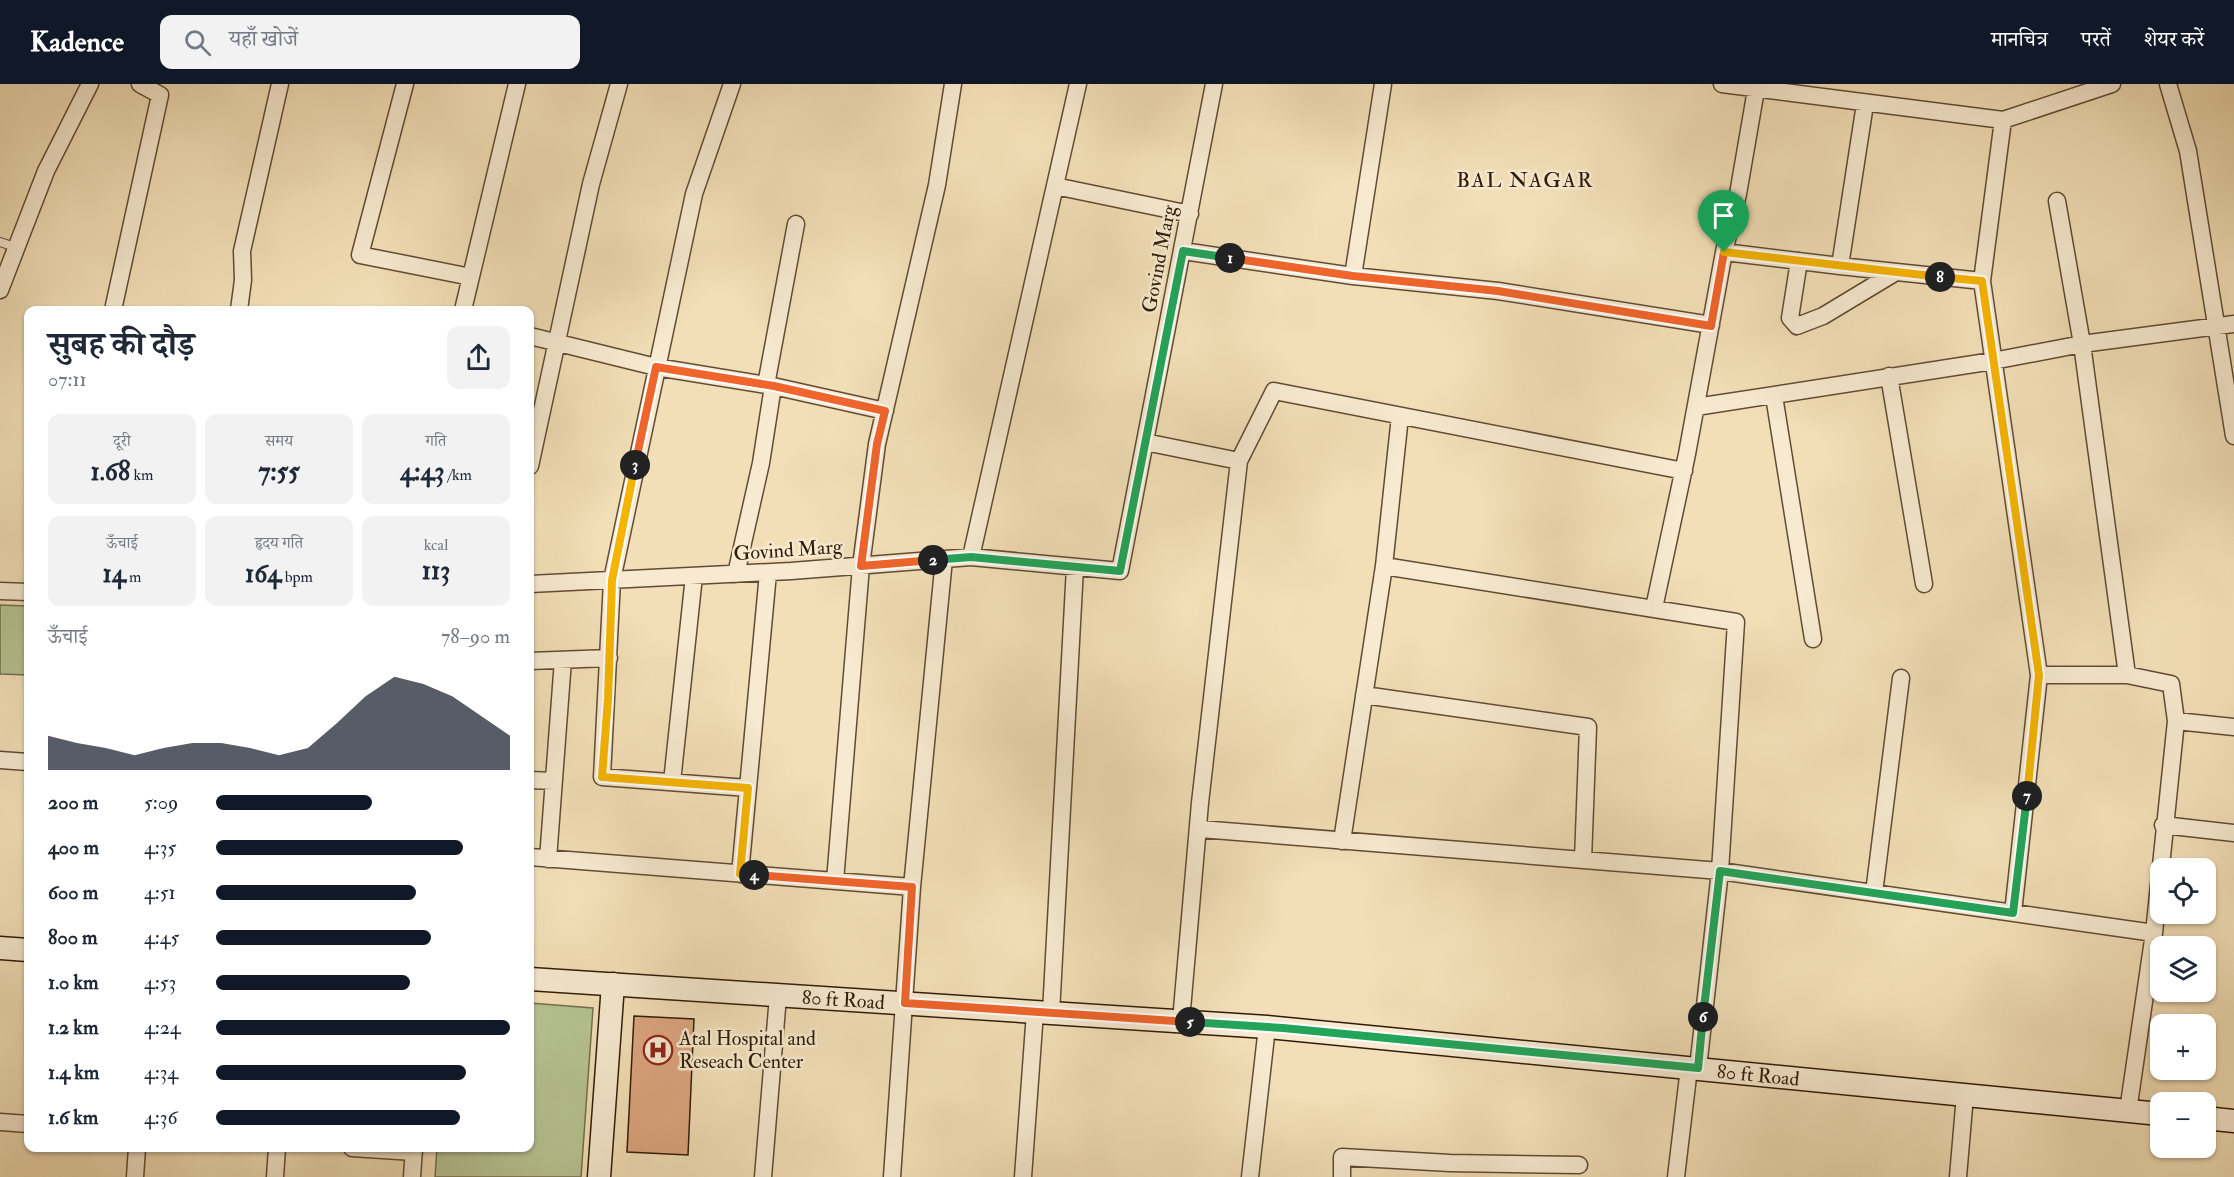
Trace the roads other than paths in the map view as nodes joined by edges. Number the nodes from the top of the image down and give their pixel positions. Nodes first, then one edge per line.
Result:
1 (90, 84) edge
2 (140, 84) edge
3 (280, 84) edge
4 (405, 84) edge
5 (517, 84) edge
6 (619, 84) edge
7 (732, 84) edge
8 (953, 84) edge
9 (1078, 84) edge
10 (1214, 84) edge
11 (1383, 84) edge
12 (1722, 84) edge
13 (2112, 84) edge
14 (2168, 84) edge
15 (1757, 87) edge
16 (1865, 104) junction
17 (2003, 120) junction
18 (1055, 186) junction
19 (2057, 201) dead end
20 (1190, 214) junction
21 (796, 224) dead end
22 (8, 244) edge
23 (1183, 251) junction
24 (1724, 252) junction
25 (1799, 261) junction
26 (1840, 266) junction
27 (1896, 272) junction
28 (1353, 276) junction
29 (471, 277) junction
30 (1982, 281) junction
31 (0, 290) edge
32 (114, 306) edge
33 (240, 306) edge
34 (464, 306) edge
35 (2226, 325) edge
36 (1711, 326) junction
37 (534, 337) edge
38 (556, 342) junction
39 (2082, 344) junction
40 (1993, 361) junction
41 (656, 367) junction
42 (1889, 376) junction
43 (770, 385) junction
44 (1774, 396) junction
45 (1696, 406) junction
46 (885, 411) junction
47 (1400, 416) junction
48 (2234, 436) edge
49 (1145, 442) junction
50 (534, 447) edge
51 (1239, 461) junction
52 (1684, 471) junction
53 (971, 557) junction
54 (944, 559) junction
55 (861, 566) junction
56 (1384, 566) junction
57 (1075, 567) junction
58 (768, 573) junction
59 (736, 574) junction
60 (694, 576) junction
61 (612, 580) junction
62 (534, 584) edge
63 (1923, 584) dead end
64 (0, 591) edge
65 (24, 592) edge
66 (1654, 608) junction
67 (1813, 639) dead end
68 (609, 658) junction
69 (563, 660) junction
70 (534, 661) edge
71 (2039, 675) junction
72 (2127, 675) junction
73 (1901, 678) dead end
74 (1364, 695) junction
75 (2176, 721) junction
76 (2234, 726) edge
77 (0, 760) edge
78 (24, 762) edge
79 (534, 780) edge
80 (554, 781) junction
81 (672, 782) junction
82 (748, 788) junction
83 (2163, 825) junction
84 (1200, 829) junction
85 (2234, 833) edge
86 (1342, 841) junction
87 (534, 857) edge
88 (548, 859) junction
89 (1582, 860) junction
90 (1720, 871) junction
91 (740, 874) junction
92 (835, 881) junction
93 (912, 887) junction
94 (1874, 893) junction
95 (2013, 913) junction
96 (2154, 933) junction
97 (0, 948) edge
98 (24, 950) edge
99 (534, 979) edge
100 (613, 984) junction
101 (778, 996) junction
102 (905, 1003) junction
103 (1043, 1012) junction
104 (1181, 1021) junction
105 (1267, 1027) junction
106 (1694, 1068) junction
107 (1965, 1095) junction
108 (2128, 1111) junction
109 (2150, 1113) edge
110 (2216, 1120) edge
111 (2234, 1121) edge
112 (0, 1122) edge
113 (24, 1124) edge
114 (137, 1152) edge
115 (277, 1152) edge
116 (414, 1152) edge
117 (1579, 1165) dead end
118 (1450, 1170) edge
119 (135, 1177) edge
120 (275, 1177) edge
121 (412, 1177) edge
122 (599, 1177) edge
123 (763, 1177) edge
124 (892, 1177) edge
125 (1023, 1177) edge
126 (1250, 1177) edge
127 (1342, 1177) edge
128 (1676, 1177) edge
129 (1958, 1177) edge

1 - 22 street
2 - 32 street
3 - 33 street
4 - 29 street
5 - 29 street
6 - 38 street
7 - 41 street
8 - 46 street
9 - 18 street
10 - 20 street, Govind Marg
11 - 28 street
12 - 15 street
13 - 17 street
14 - 35 street
15 - 16 street
15 - 24 street
16 - 17 street
16 - 26 street
17 - 30 street
18 - 20 street
18 - 53 street
19 - 39 street
20 - 23 street, Govind Marg
21 - 43 street
22 - 31 street
23 - 28 street
23 - 49 street, Govind Marg
24 - 25 street
24 - 36 street
25 - 26 street
25 - 27 street
26 - 27 street
27 - 30 street
28 - 36 street
29 - 34 street
30 - 40 street
35 - 39 street
35 - 48 street
36 - 45 street
37 - 38 street
38 - 41 street
38 - 50 street
39 - 40 street
39 - 72 street
40 - 42 street
40 - 71 street
41 - 43 street
41 - 61 street
42 - 44 street
42 - 63 street
43 - 46 street
43 - 59 street
44 - 45 street
44 - 67 street
45 - 52 street
46 - 55 street
47 - 51 street
47 - 52 street
47 - 56 street
49 - 51 street
49 - 57 street, Govind Marg
51 - 84 street
52 - 66 street
53 - 54 street, Govind Marg
53 - 57 street, Govind Marg
54 - 55 street, Govind Marg
54 - 93 street
55 - 58 street, Govind Marg
55 - 92 street
56 - 66 street
56 - 74 street
57 - 103 street
58 - 59 street, Govind Marg
58 - 82 street
59 - 60 street, Govind Marg
60 - 61 street, Govind Marg
60 - 81 street
61 - 62 street, Govind Marg
61 - 68 street
64 - 65 street
66 - 90 street
68 - 69 street
68 - 81 street
69 - 70 street
69 - 80 street
71 - 72 street
71 - 95 street
72 - 75 street
73 - 94 street
74 - 86 street
74 - 89 street
75 - 76 street
75 - 83 street
77 - 78 street
79 - 80 street
80 - 88 street
81 - 82 street
82 - 91 street
83 - 85 street
83 - 96 street
84 - 86 street
84 - 104 street
86 - 89 street
87 - 88 street
88 - 91 street
89 - 90 street
90 - 94 street
90 - 106 street
91 - 92 street
92 - 93 street
93 - 102 street
94 - 95 street
95 - 96 street
96 - 108 street
97 - 98 street
99 - 100 street, 80 ft Road
100 - 101 street, 80 ft Road
100 - 122 street
101 - 102 street, 80 ft Road
101 - 123 street
102 - 103 street, 80 ft Road
102 - 124 street
103 - 104 street, 80 ft Road
103 - 125 street
104 - 105 street, 80 ft Road
105 - 106 street, 80 ft Road
105 - 126 street
106 - 107 street, 80 ft Road
106 - 128 street
107 - 108 street, 80 ft Road
107 - 129 street
108 - 109 street, 80 ft Road
110 - 111 street
112 - 113 street
114 - 119 street
115 - 120 street
116 - 121 street
117 - 118 street
118 - 127 street

